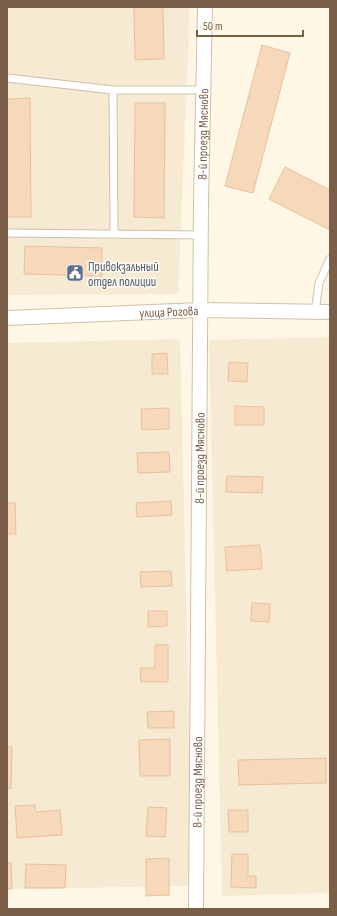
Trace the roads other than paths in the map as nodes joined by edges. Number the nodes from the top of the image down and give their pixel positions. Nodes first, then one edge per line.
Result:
1 (205, 7) edge
2 (7, 78) edge
3 (113, 90) junction
4 (202, 90) junction
5 (7, 233) edge
6 (114, 234) junction
7 (201, 235) junction
8 (330, 259) edge
9 (200, 310) junction
10 (315, 312) junction
11 (330, 312) edge
12 (7, 318) edge
13 (196, 909) edge

1 - 4 street, 8-й проезд Мясново
2 - 3 lane
3 - 4 lane
3 - 6 lane
4 - 7 street, 8-й проезд Мясново
5 - 6 lane
6 - 7 lane
7 - 9 street, 8-й проезд Мясново
8 - 10 lane
9 - 10 street, улица Рогова
9 - 12 street, улица Рогова
9 - 13 street, 8-й проезд Мясново
10 - 11 street, улица Рогова

